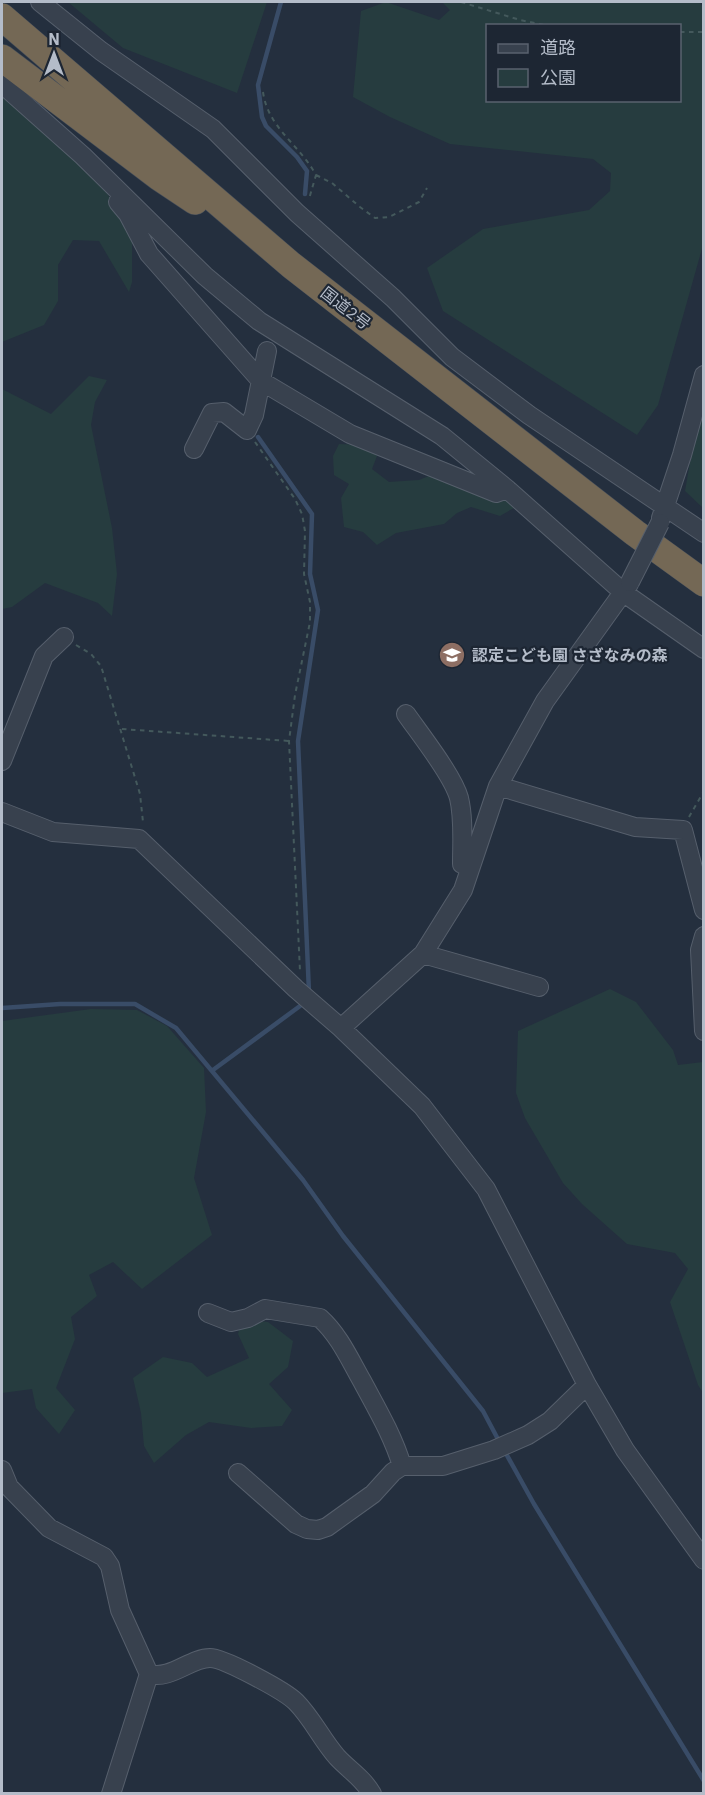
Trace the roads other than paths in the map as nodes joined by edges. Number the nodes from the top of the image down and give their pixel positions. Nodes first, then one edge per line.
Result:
1 (13, 2) edge
2 (40, 2) edge
3 (2, 17) edge
4 (2, 58) edge
5 (2, 84) edge
6 (108, 181) junction
7 (226, 208) junction
8 (291, 265) junction
9 (267, 351) dead end
10 (704, 375) edge
11 (261, 381) junction
12 (194, 449) dead end
13 (507, 489) junction
14 (662, 516) junction
15 (704, 533) edge
16 (704, 583) edge
17 (627, 588) junction
18 (64, 636) road end
19 (704, 649) edge
20 (406, 714) dead end
21 (2, 761) edge
22 (498, 786) junction
23 (2, 812) edge
24 (470, 867) junction
25 (704, 910) edge
26 (704, 936) edge
27 (423, 954) junction
28 (539, 987) dead end
29 (341, 1028) junction
30 (704, 1031) edge
31 (208, 1313) dead end
32 (587, 1385) junction
33 (402, 1466) junction
34 (2, 1470) edge
35 (238, 1473) dead end
36 (704, 1560) edge
37 (149, 1674) junction
38 (111, 1794) edge
39 (372, 1794) edge

1 - 7 highway
2 - 14 street
3 - 7 highway, 国道2号
4 - 8 highway
5 - 6 street
6 - 11 street
6 - 13 street
7 - 8 highway, 国道2号
8 - 16 highway, 国道2号
9 - 11 street
10 - 14 street
11 - 12 street
11 - 13 street
13 - 17 street
14 - 15 street
14 - 17 street, bridge
17 - 19 street
17 - 22 street
18 - 21 street
20 - 24 street
22 - 24 street
22 - 25 street
23 - 29 street
24 - 27 street
26 - 30 street
27 - 28 street
27 - 29 street
29 - 32 street
31 - 33 street
32 - 33 street
32 - 36 street
33 - 35 street
34 - 37 street
37 - 38 street
37 - 39 street

